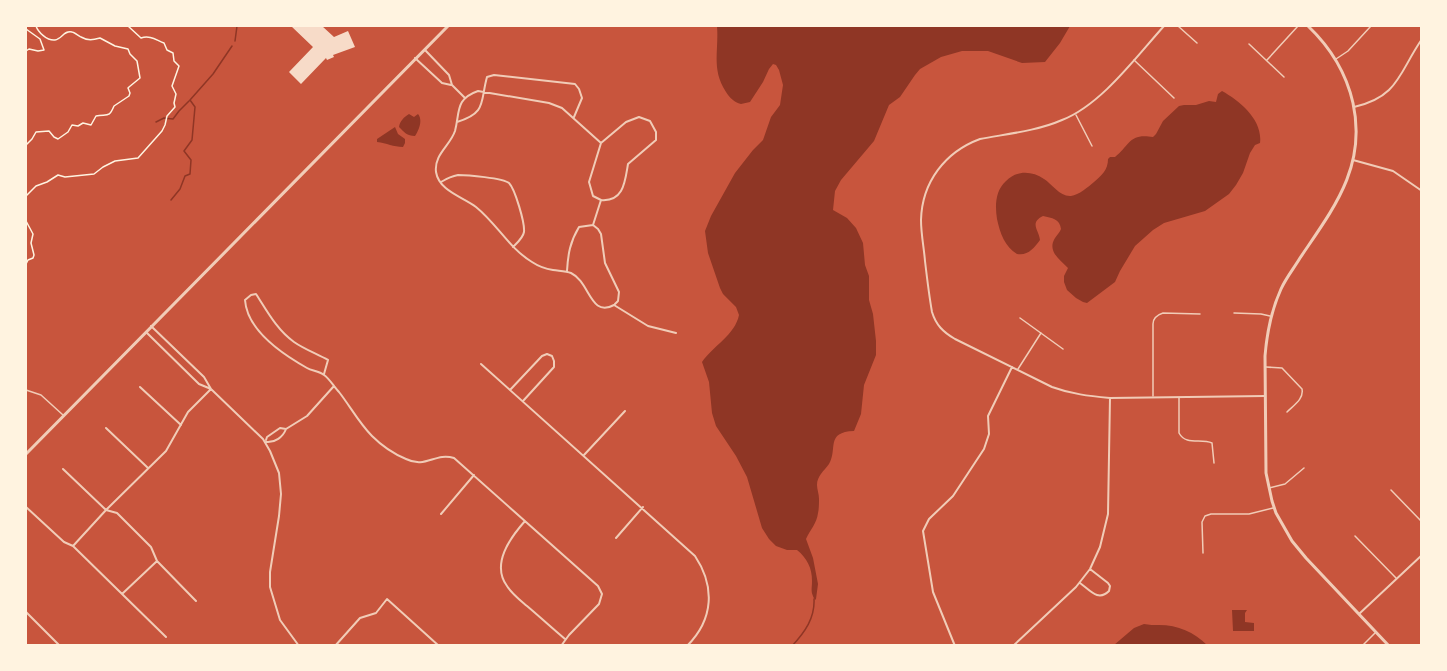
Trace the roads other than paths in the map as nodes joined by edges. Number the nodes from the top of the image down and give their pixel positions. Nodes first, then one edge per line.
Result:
1 (448, 26) edge
2 (1164, 26) edge
3 (1178, 26) edge
4 (1298, 26) edge
5 (1308, 26) edge
6 (1371, 26) edge
7 (1422, 39) edge
8 (1197, 43) dead end
9 (1249, 45) dead end
10 (424, 50) junction
11 (415, 58) junction
12 (1335, 59) junction
13 (1133, 60) junction
14 (1266, 60) junction
15 (1284, 77) dead end
16 (452, 85) junction
17 (485, 92) junction
18 (465, 98) junction
19 (1174, 98) dead end
20 (1354, 107) junction
21 (1076, 114) junction
22 (574, 117) junction
23 (457, 122) junction
24 (601, 143) junction
25 (1092, 147) dead end
26 (1353, 160) junction
27 (441, 182) junction
28 (1422, 191) edge
29 (601, 200) junction
30 (593, 225) junction
31 (513, 247) junction
32 (567, 272) junction
33 (614, 305) junction
34 (1234, 313) dead end
35 (1200, 314) dead end
36 (1271, 316) junction
37 (1020, 318) dead end
38 (151, 326) junction
39 (146, 332) junction
40 (676, 333) dead end
41 (1041, 333) junction
42 (1064, 349) dead end
43 (481, 364) dead end
44 (1012, 367) junction
45 (1265, 367) junction
46 (1017, 370) junction
47 (324, 374) junction
48 (140, 387) dead end
49 (334, 387) junction
50 (211, 389) junction
51 (26, 390) edge
52 (510, 390) junction
53 (1265, 396) junction
54 (1153, 397) junction
55 (1110, 398) junction
56 (1179, 398) junction
57 (523, 401) junction
58 (625, 411) dead end
59 (1287, 412) dead end
60 (63, 415) junction
61 (181, 425) junction
62 (106, 428) dead end
63 (286, 429) junction
64 (266, 442) junction
65 (26, 454) edge
66 (584, 455) junction
67 (1214, 463) dead end
68 (148, 468) junction
69 (1304, 468) dead end
70 (63, 469) dead end
71 (474, 476) junction
72 (1269, 488) junction
73 (1390, 490) dead end
74 (26, 507) edge
75 (643, 507) junction
76 (1274, 507) junction
77 (106, 510) junction
78 (441, 514) dead end
79 (525, 521) junction
80 (1422, 522) edge
81 (1355, 536) dead end
82 (616, 538) dead end
83 (73, 546) junction
84 (1203, 553) dead end
85 (1421, 557) edge
86 (157, 561) junction
87 (1090, 569) junction
88 (1396, 579) junction
89 (1080, 583) junction
90 (122, 594) junction
91 (196, 601) dead end
92 (26, 612) edge
93 (1359, 614) junction
94 (1376, 632) junction
95 (166, 636) dead end
96 (565, 639) junction
97 (60, 645) edge
98 (299, 645) edge
99 (335, 645) edge
100 (439, 645) edge
101 (561, 645) edge
102 (687, 645) edge
103 (955, 645) edge
104 (1013, 645) edge
105 (1355, 645) edge
106 (1361, 645) edge
107 (1389, 645) edge

1 - 10 street
2 - 13 street
3 - 8 lane
4 - 14 lane
5 - 12 street
6 - 12 lane
7 - 20 street
9 - 14 lane
10 - 11 street
10 - 16 street
11 - 16 street
11 - 38 street
12 - 20 street
13 - 19 lane
13 - 21 street
14 - 15 lane
16 - 18 street
17 - 18 street
17 - 22 street
17 - 22 street
17 - 23 street
18 - 23 street
20 - 26 street
21 - 25 lane
21 - 44 street
22 - 24 street
23 - 27 street
24 - 29 street
24 - 29 street
26 - 28 street
26 - 36 street
27 - 31 street
27 - 31 street
29 - 30 street
30 - 32 street
30 - 33 street
31 - 32 street
32 - 33 street
33 - 40 street
34 - 36 lane
35 - 54 lane
36 - 45 street
37 - 41 lane
38 - 39 street
38 - 50 street
39 - 50 street
39 - 60 street
41 - 42 lane
41 - 46 lane
43 - 52 street
44 - 46 street
44 - 103 street
45 - 53 street
45 - 59 lane
46 - 55 street
47 - 47 street
47 - 49 street
48 - 61 street
49 - 63 street
49 - 71 street
50 - 61 street
50 - 64 street
51 - 60 lane
52 - 57 street
52 - 57 street
53 - 56 street
53 - 72 street
54 - 55 street
54 - 56 street
55 - 87 street
56 - 67 lane
57 - 66 street
58 - 66 street
60 - 65 street
61 - 68 street
62 - 68 street
63 - 64 street
63 - 64 street
64 - 98 street
66 - 75 street
68 - 77 street
69 - 72 lane
70 - 77 street
71 - 78 street
71 - 79 street
72 - 76 street
73 - 80 lane
74 - 83 street
75 - 82 street
75 - 102 street
76 - 84 lane
76 - 93 street
77 - 83 street
77 - 86 street
79 - 96 street
79 - 96 street
81 - 88 lane
83 - 90 street
85 - 88 street
86 - 90 street
86 - 91 street
87 - 89 street
87 - 89 street
88 - 93 street
89 - 104 street
90 - 95 street
92 - 97 street
93 - 94 street
94 - 106 lane
94 - 107 street
96 - 101 street
99 - 100 street
105 - 106 lane

